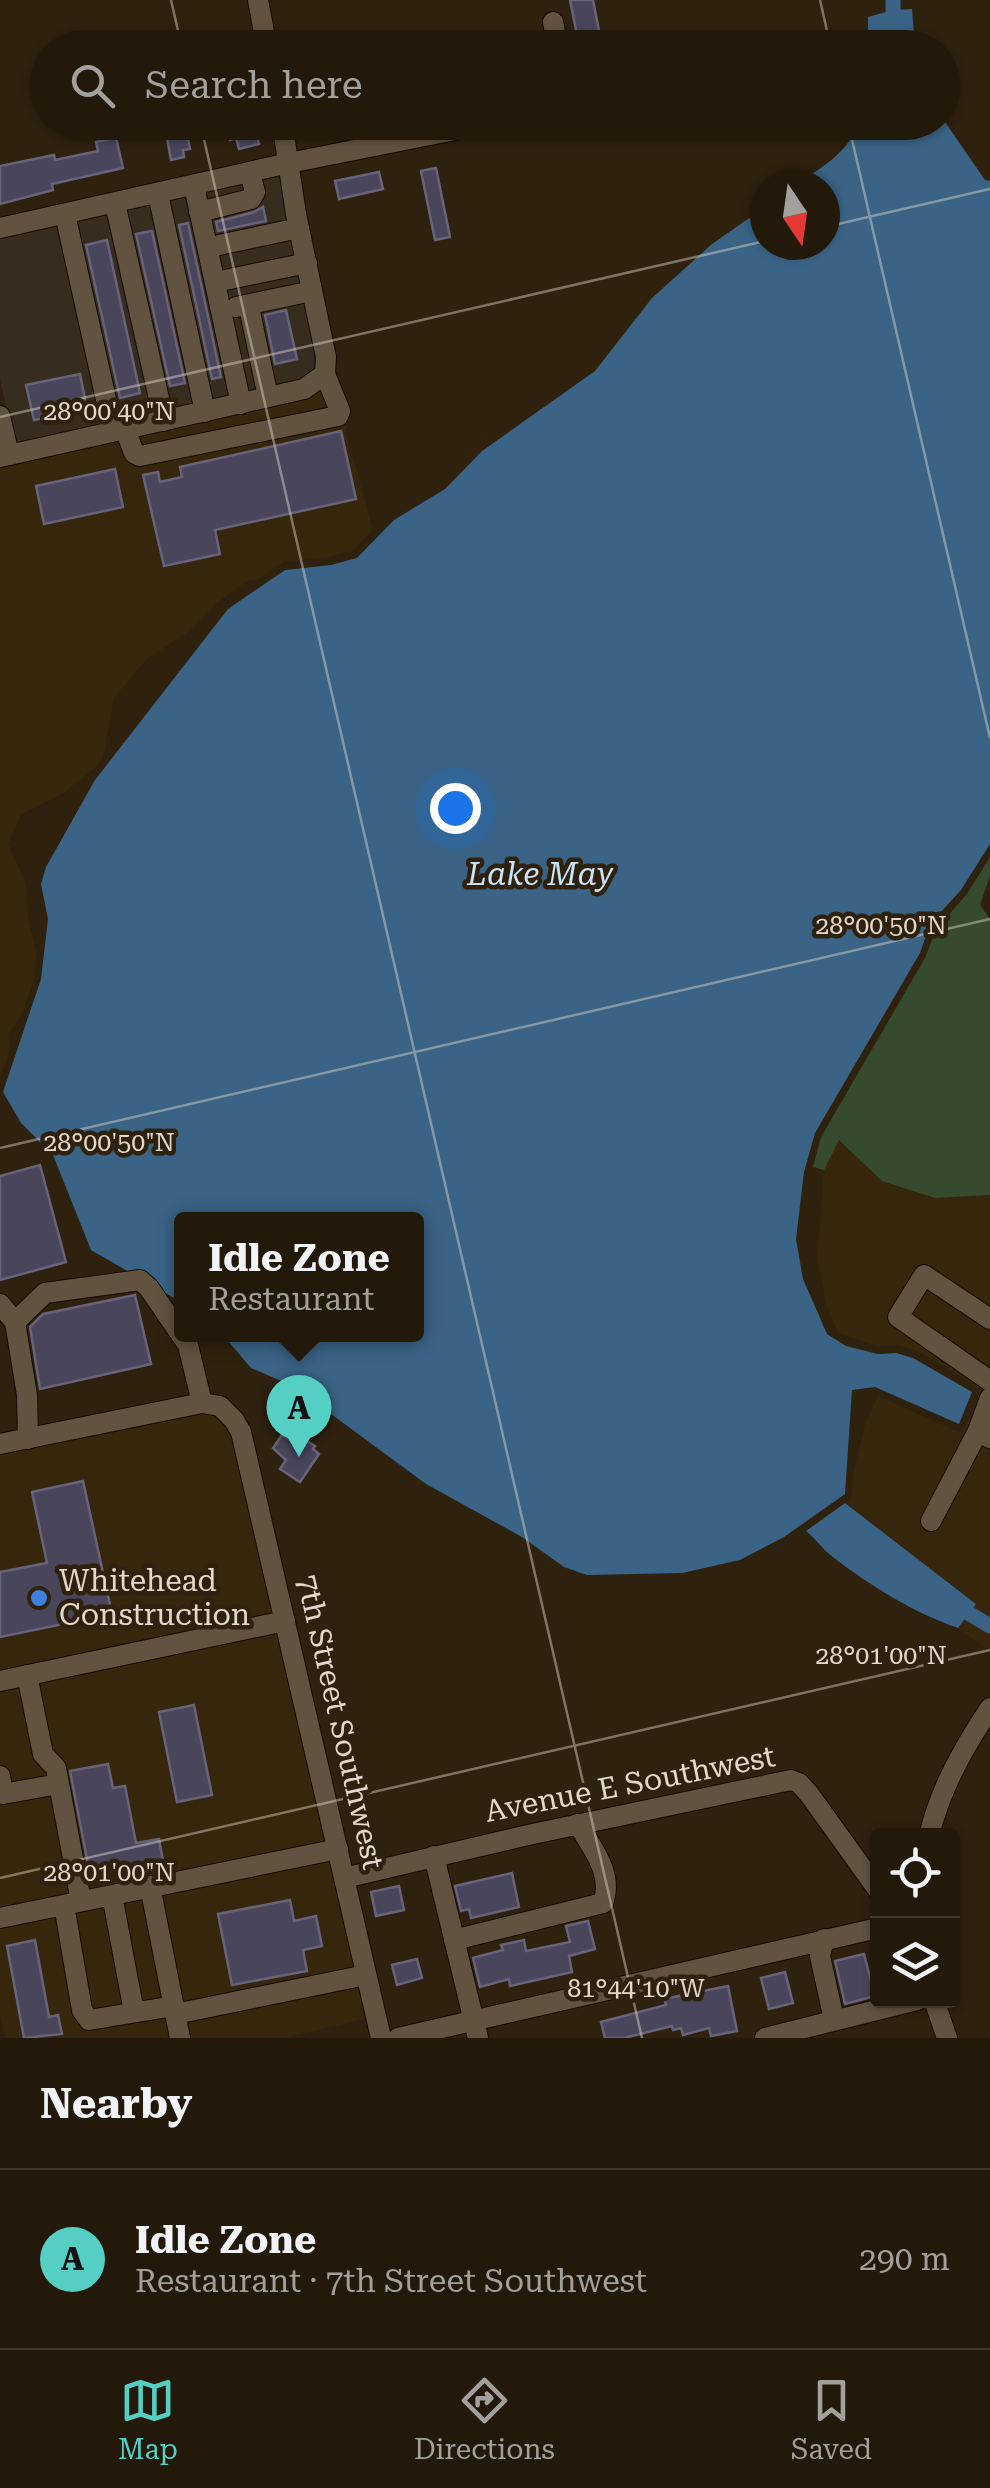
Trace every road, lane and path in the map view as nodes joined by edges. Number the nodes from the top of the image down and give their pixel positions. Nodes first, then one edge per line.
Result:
1 (258, 0) edge
2 (553, 22) dead end
3 (264, 30) edge
4 (555, 30) edge
5 (285, 140) edge
6 (407, 140) edge
7 (289, 164) junction
8 (250, 172) junction
9 (194, 186) junction
10 (158, 194) junction
11 (115, 203) junction
12 (199, 212) junction
13 (64, 214) junction
14 (0, 228) edge
15 (299, 228) junction
16 (219, 245) dead end
17 (307, 263) junction
18 (226, 280) dead end
19 (312, 291) junction
20 (325, 374) junction
21 (268, 398) junction
22 (241, 404) junction
23 (205, 412) junction
24 (0, 416) edge
25 (164, 421) junction
26 (119, 430) junction
27 (4, 456) edge
28 (0, 1304) edge
29 (990, 1319) edge
30 (15, 1322) junction
31 (174, 1325) edge
32 (186, 1342) edge
33 (990, 1381) edge
34 (990, 1398) edge
35 (202, 1403) junction
36 (984, 1434) edge
37 (28, 1439) junction
38 (0, 1444) edge
39 (932, 1521) dead end
40 (285, 1622) junction
41 (27, 1675) junction
42 (0, 1681) edge
43 (990, 1708) edge
44 (0, 1776) edge
45 (59, 1784) junction
46 (578, 1824) junction
47 (932, 1828) edge
48 (338, 1849) junction
49 (434, 1856) junction
50 (344, 1878) junction
51 (870, 1879) edge
52 (150, 1886) junction
53 (112, 1894) junction
54 (72, 1903) junction
55 (0, 1918) edge
56 (870, 1930) edge
57 (824, 1939) junction
58 (454, 1940) junction
59 (366, 1975) junction
60 (885, 2008) edge
61 (937, 2008) edge
62 (174, 2010) junction
63 (134, 2012) junction
64 (833, 2015) dead end
65 (476, 2029) edge
66 (180, 2038) edge
67 (380, 2038) edge
68 (398, 2038) edge
69 (765, 2038) edge
70 (946, 2038) edge

1 - 3 street
2 - 4 street
5 - 7 street
6 - 7 street
7 - 8 street
7 - 15 street
8 - 9 street
8 - 12 street
9 - 10 street
9 - 12 street
10 - 11 street
10 - 23 street
11 - 13 street
11 - 25 street
12 - 22 street
13 - 14 street
13 - 26 street
15 - 16 street
15 - 17 street
17 - 18 street
17 - 19 street
19 - 20 street
19 - 21 street
20 - 21 street
20 - 26 street
21 - 22 street
22 - 23 street
23 - 25 street
24 - 27 street
25 - 26 street
26 - 27 street
28 - 30 street
29 - 33 street
30 - 31 street
30 - 37 street
32 - 35 street
34 - 36 street
35 - 37 street
35 - 40 street, 7th Street Southwest
36 - 39 street
37 - 38 street
40 - 41 street
40 - 48 street, 7th Street Southwest
41 - 42 street
41 - 45 street
43 - 47 street
44 - 45 street
45 - 54 street
46 - 49 street, Avenue E Southwest
46 - 51 street, Avenue E Southwest
46 - 58 street
48 - 50 street, 7th Street Southwest
48 - 52 street
49 - 50 street, Avenue E Southwest
49 - 58 street
50 - 59 street, 7th Street Southwest
52 - 53 street
52 - 62 street
53 - 54 street
53 - 63 street
54 - 55 street
54 - 63 street
56 - 57 street
57 - 64 street
57 - 65 street
58 - 65 street
59 - 62 street
59 - 67 street, 7th Street Southwest
60 - 69 street
61 - 70 street
62 - 63 street
62 - 66 street
65 - 68 street

